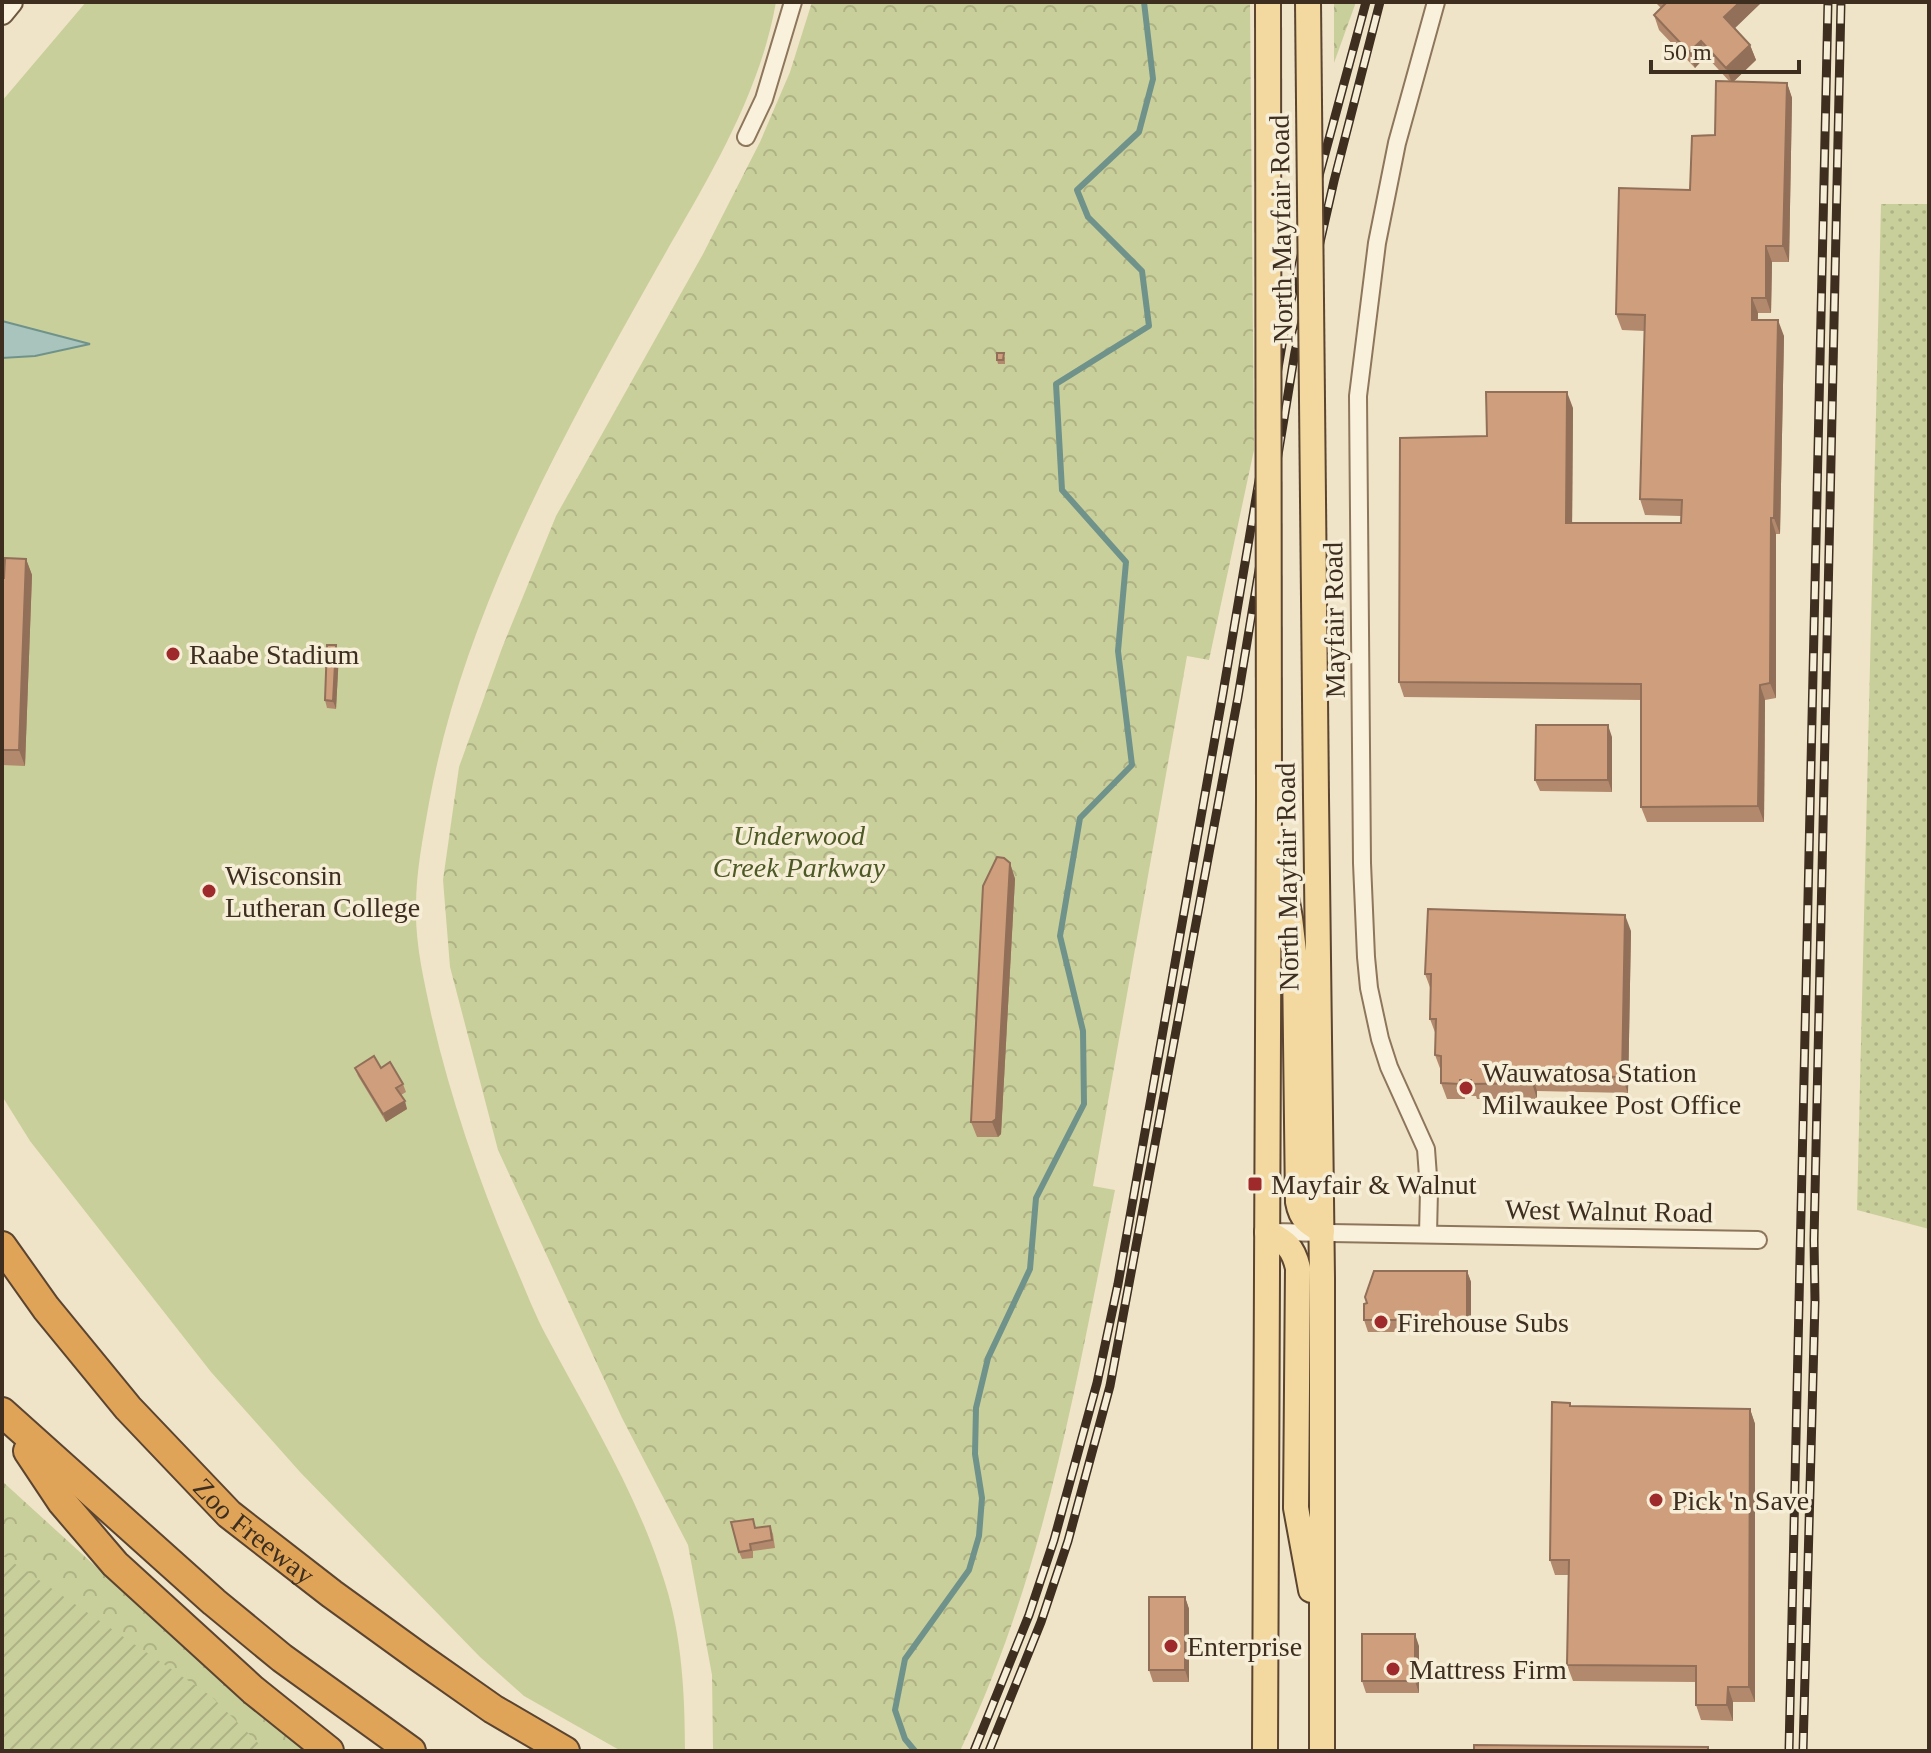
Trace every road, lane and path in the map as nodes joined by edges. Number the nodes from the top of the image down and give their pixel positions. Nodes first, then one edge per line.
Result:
1 (11, 2) edge
2 (793, 2) edge
3 (1268, 2) edge
4 (1308, 2) edge
5 (1436, 2) edge
6 (2, 13) edge
7 (746, 137) dead end
8 (1269, 803) junction
9 (1322, 1231) junction
10 (1267, 1232) junction
11 (1428, 1234) junction
12 (1758, 1240) dead end
13 (2, 1246) edge
14 (4, 1415) edge
15 (1321, 1639) junction
16 (1268, 1745) edge
17 (329, 1751) edge
18 (411, 1751) edge
19 (565, 1751) edge
20 (1322, 1751) edge

1 - 6 main road
2 - 7 street
3 - 8 main road, North Mayfair Road, bridge
4 - 9 main road, North Mayfair Road, bridge
5 - 11 street, Mayfair Road
8 - 9 main road
8 - 10 main road, North Mayfair Road
9 - 10 street, West Walnut Road
9 - 11 street, West Walnut Road
9 - 15 main road, North Mayfair Road
10 - 15 main road
10 - 16 main road, North Mayfair Road
11 - 12 street, West Walnut Road
13 - 19 highway, Zoo Freeway
14 - 17 highway
14 - 18 highway
15 - 20 main road, North Mayfair Road

